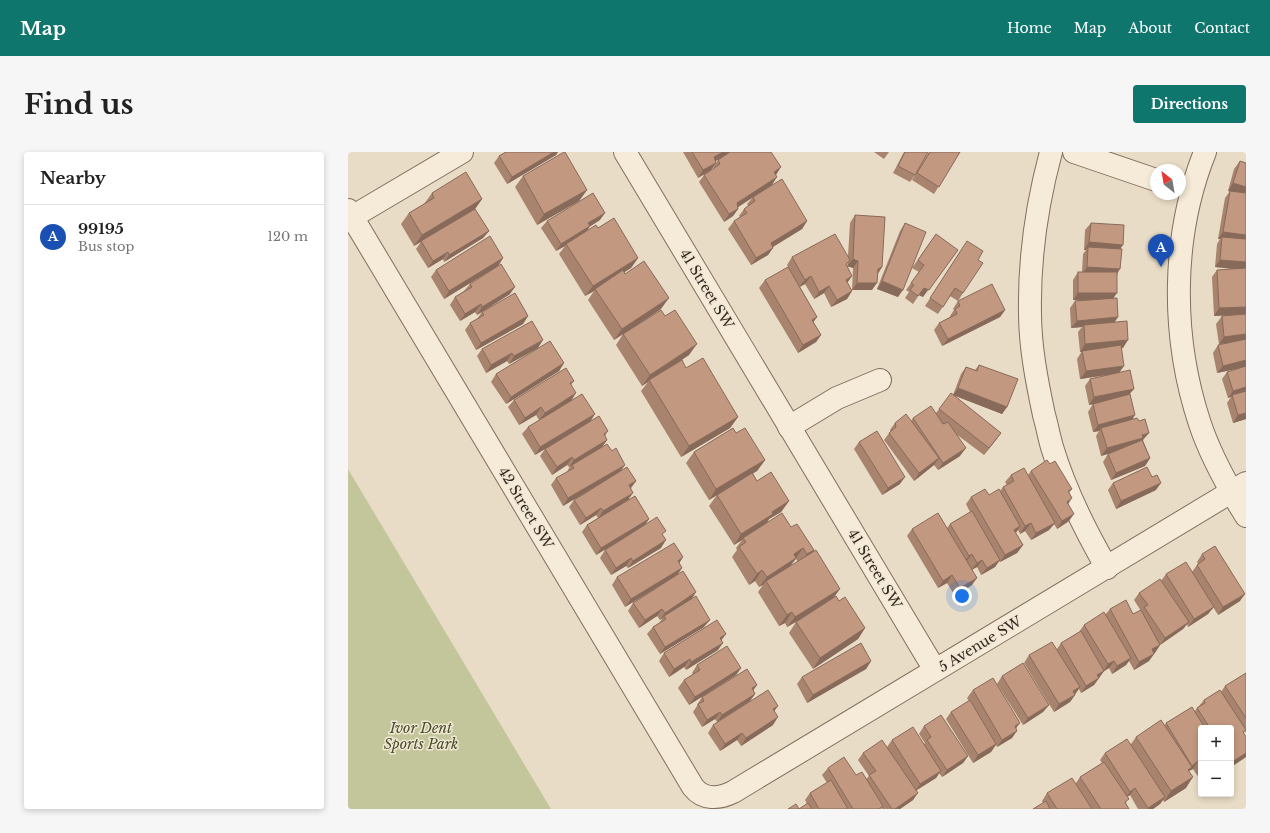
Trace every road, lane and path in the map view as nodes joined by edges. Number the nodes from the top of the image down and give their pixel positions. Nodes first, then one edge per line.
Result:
1 (462, 152) edge
2 (625, 152) edge
3 (1051, 152) edge
4 (1074, 152) edge
5 (1205, 152) edge
6 (1150, 178) edge
7 (1186, 190) edge
8 (350, 214) edge
9 (880, 380) dead end
10 (790, 427) junction
11 (1239, 487) edge
12 (1246, 516) edge
13 (1106, 568) junction
14 (935, 670) junction
15 (711, 797) joint

1 - 8 street
2 - 10 street, 41 Street SW
3 - 13 street
4 - 6 street
5 - 7 street
7 - 11 street
8 - 15 street, 42 Street SW
9 - 10 street
10 - 14 street, 41 Street SW
11 - 12 street
11 - 13 street, 5 Avenue SW
13 - 14 street, 5 Avenue SW
14 - 15 street, 5 Avenue SW

